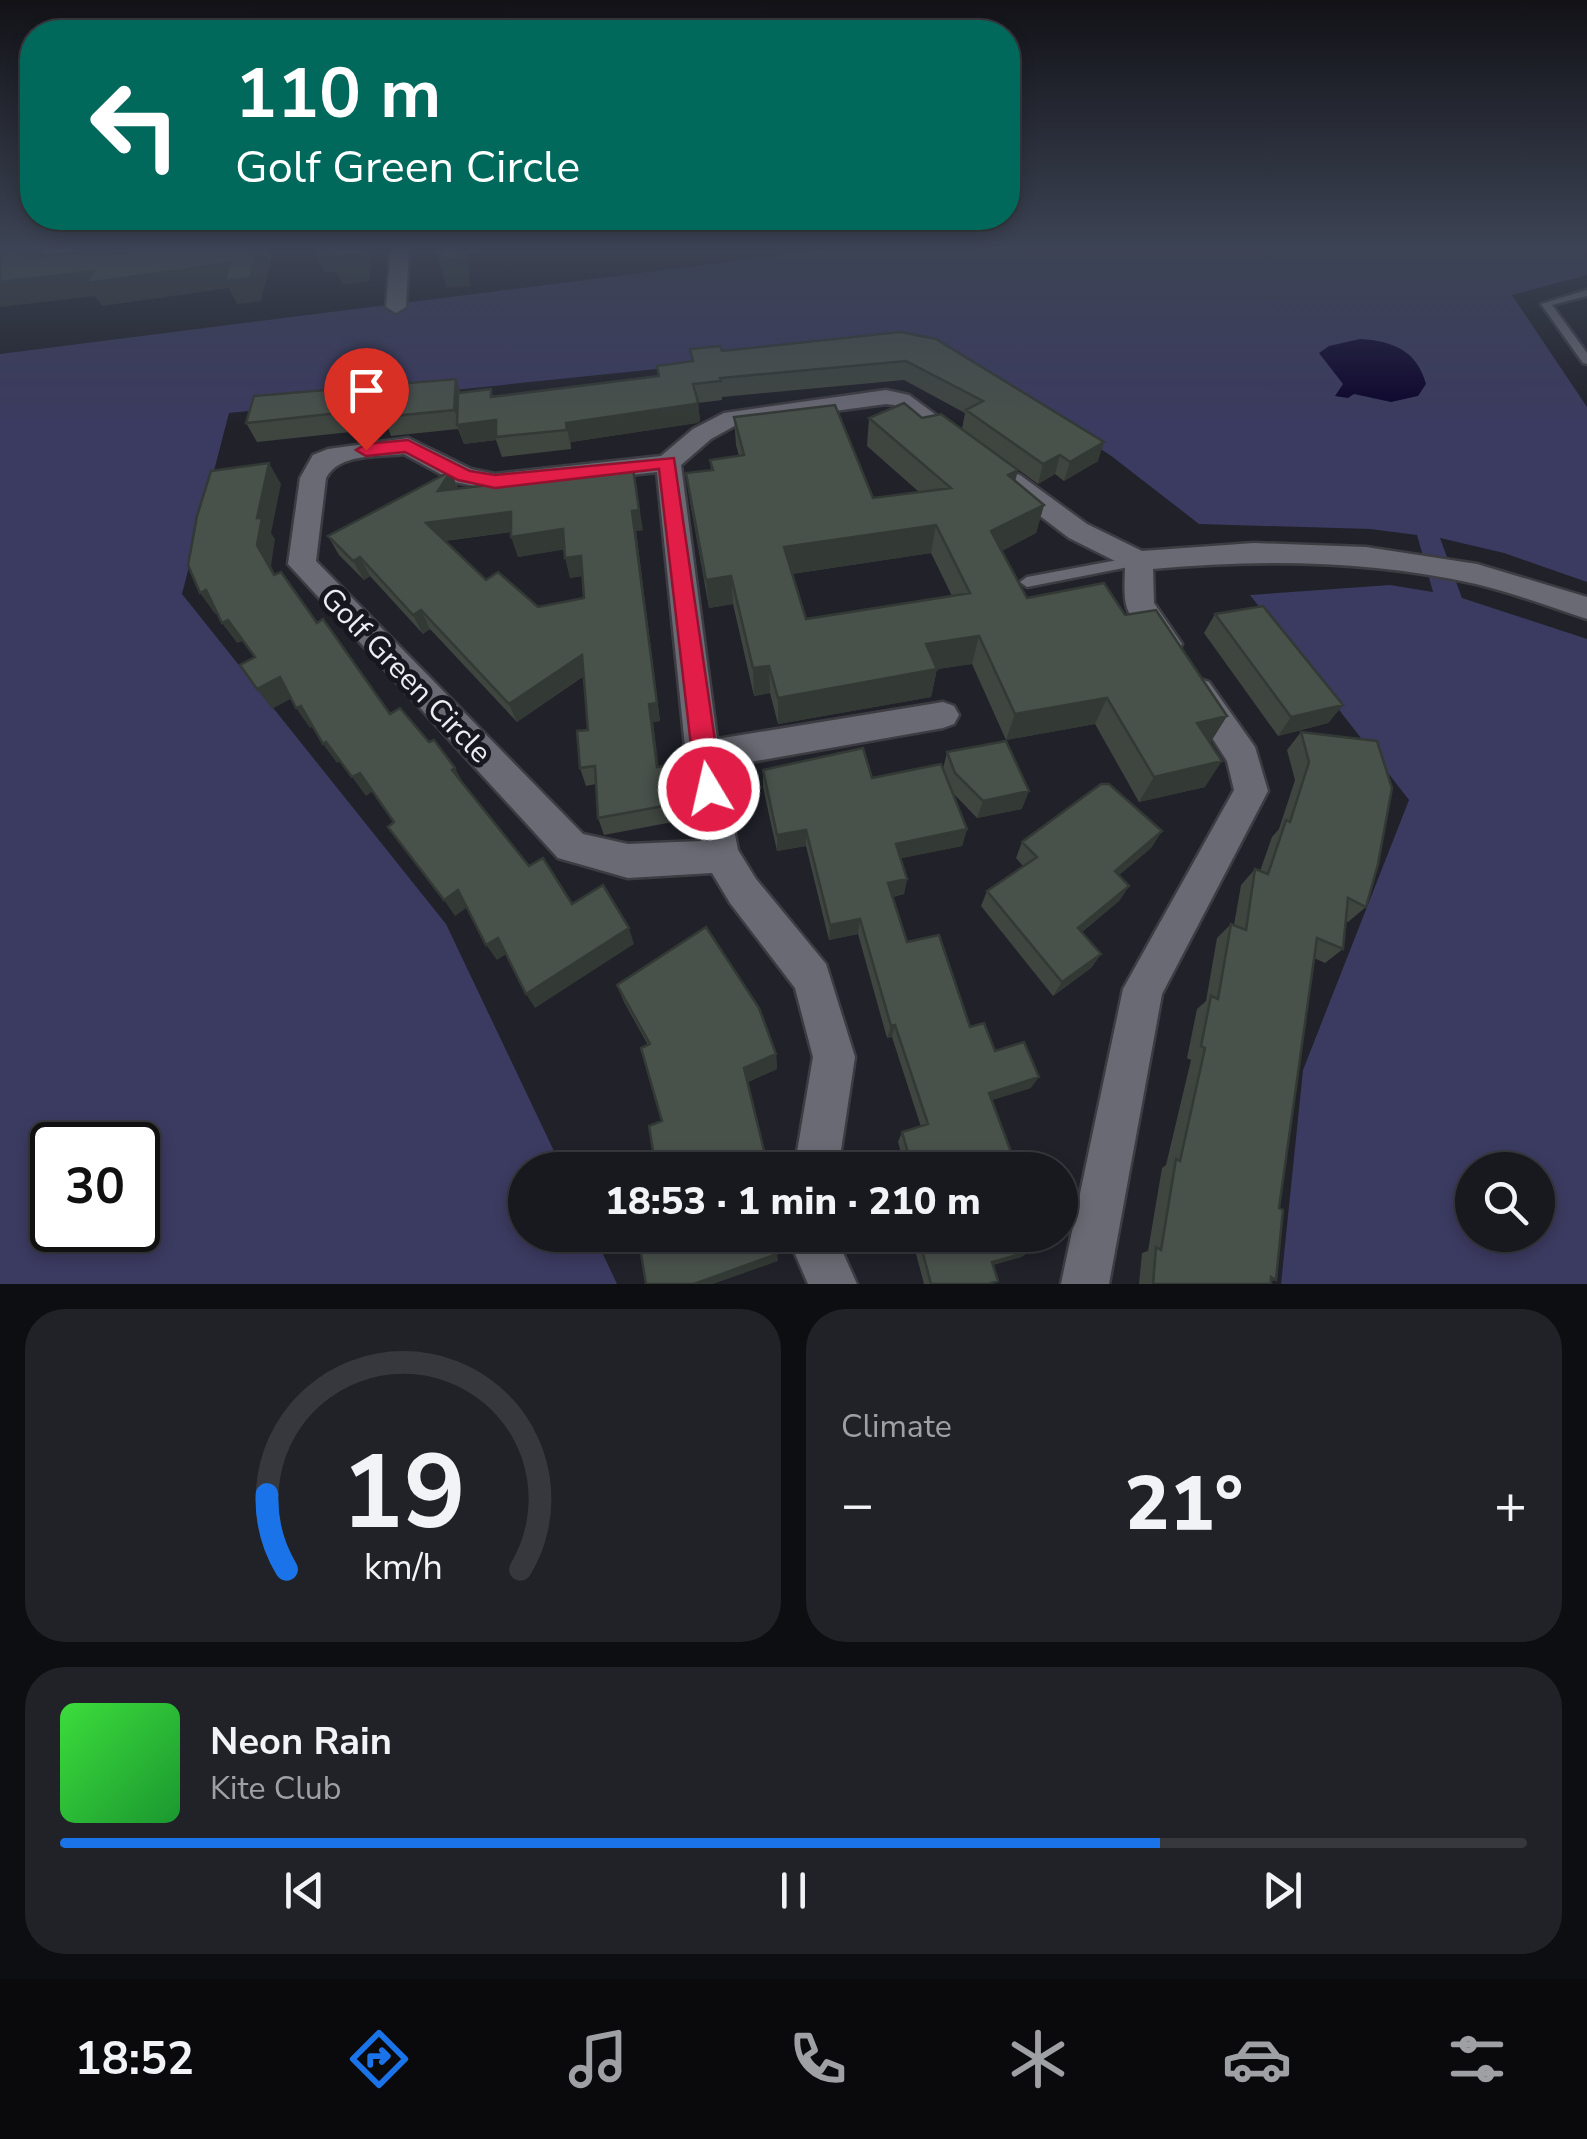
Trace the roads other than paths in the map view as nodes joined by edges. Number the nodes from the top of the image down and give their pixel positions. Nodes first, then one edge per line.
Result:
1 (1548, 307) edge
2 (1587, 361) edge
3 (668, 462) junction
4 (1138, 577) junction
5 (1027, 582) dead end
6 (1587, 608) edge
7 (943, 715) dead end
8 (703, 756) junction
9 (721, 855) junction
10 (819, 1152) edge
11 (818, 1252) edge
12 (833, 1284) edge
13 (1085, 1284) edge

1 - 2 lane
3 - 4 street
3 - 8 street
3 - 9 street, Golf Green Circle
4 - 5 lane
4 - 6 street
4 - 13 street
7 - 8 street
8 - 9 street
9 - 10 street
11 - 12 street

